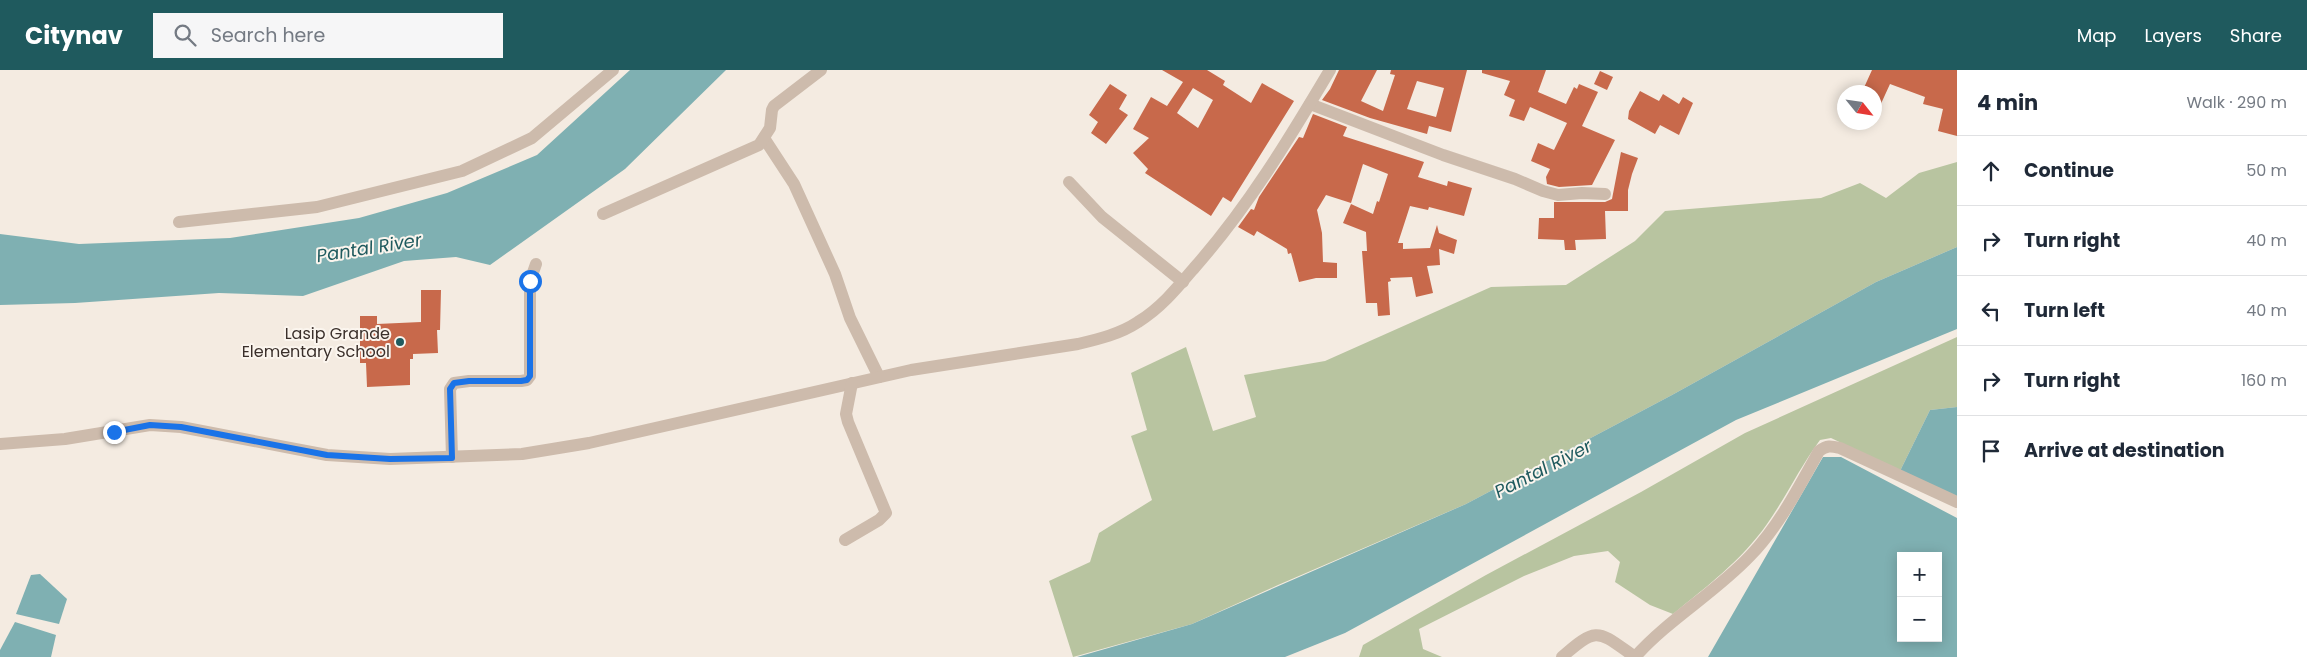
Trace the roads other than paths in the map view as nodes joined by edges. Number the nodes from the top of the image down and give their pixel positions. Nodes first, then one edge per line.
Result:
1 (613, 70) edge
2 (821, 70) edge
3 (1330, 70) edge
4 (1310, 104) junction
5 (764, 138) junction
6 (1068, 182) dead end
7 (1605, 194) dead end
8 (603, 214) dead end
9 (179, 222) dead end
10 (536, 264) dead end
11 (1183, 282) junction
12 (879, 377) junction
13 (852, 383) junction
14 (0, 444) edge
15 (452, 458) junction
16 (1957, 502) edge
17 (845, 540) dead end
18 (1562, 657) edge

1 - 9 street
2 - 5 street
3 - 4 street
4 - 7 street
4 - 11 street
5 - 8 street
5 - 12 street
6 - 11 street
10 - 15 street
11 - 12 street
12 - 13 street
13 - 15 street
13 - 17 street
14 - 15 street
16 - 18 street

